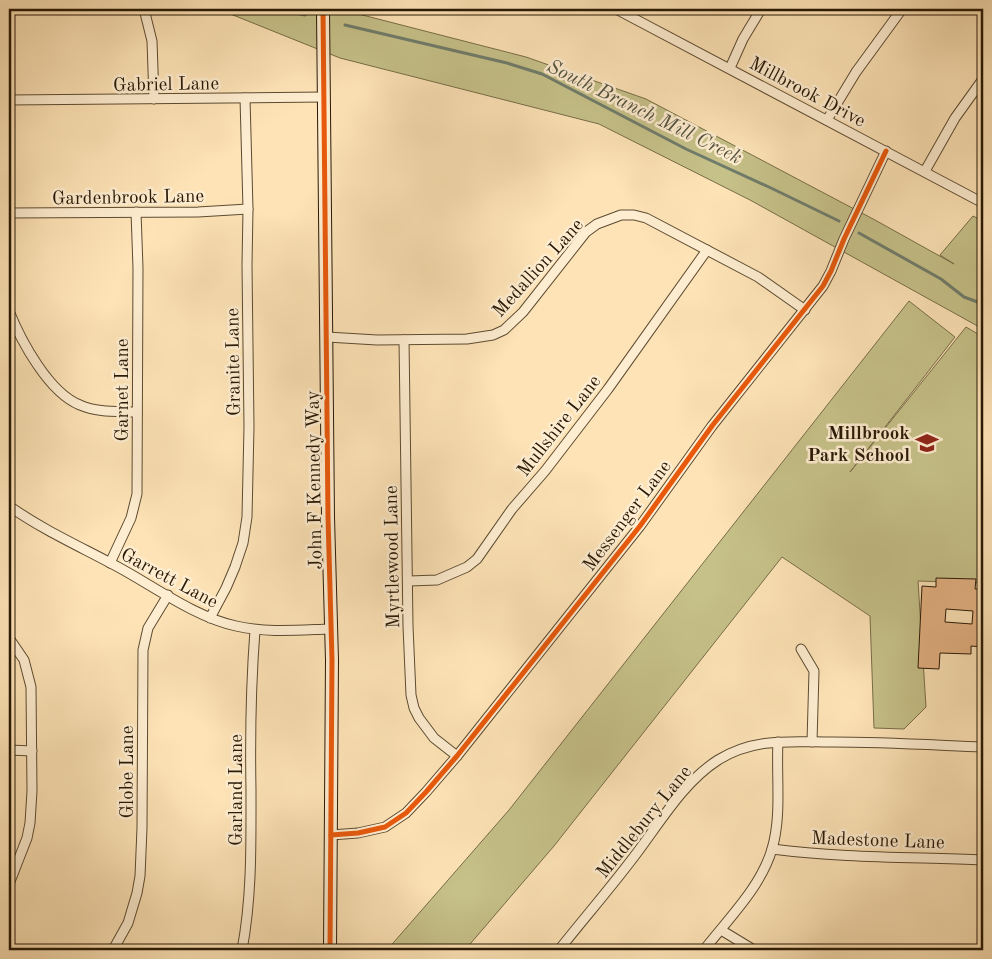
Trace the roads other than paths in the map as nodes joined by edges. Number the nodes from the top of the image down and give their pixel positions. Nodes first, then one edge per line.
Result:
1 (144, 9) edge
2 (323, 9) edge
3 (616, 9) edge
4 (761, 9) edge
5 (902, 9) edge
6 (634, 13) edge
7 (730, 68) junction
8 (983, 79) edge
9 (324, 97) junction
10 (246, 98) junction
11 (154, 99) junction
12 (9, 100) edge
13 (827, 120) junction
14 (886, 150) junction
15 (925, 171) junction
16 (983, 203) edge
17 (248, 209) junction
18 (136, 212) junction
19 (9, 213) edge
20 (707, 250) junction
21 (805, 310) junction
22 (9, 311) edge
23 (327, 337) junction
24 (404, 340) junction
25 (137, 412) junction
26 (9, 506) edge
27 (110, 563) junction
28 (409, 581) junction
29 (168, 595) junction
30 (210, 618) junction
31 (254, 630) junction
32 (330, 630) junction
33 (9, 638) edge
34 (801, 649) dead end
35 (778, 742) junction
36 (812, 742) junction
37 (983, 747) edge
38 (9, 750) edge
39 (32, 751) junction
40 (456, 756) junction
41 (331, 835) junction
42 (772, 849) junction
43 (983, 860) edge
44 (9, 883) edge
45 (721, 930) junction
46 (113, 950) edge
47 (242, 950) edge
48 (330, 950) edge
49 (559, 950) edge
50 (704, 950) edge
51 (754, 950) edge

1 - 11 street
2 - 9 street, John F Kennedy Way
3 - 6 street, Millbrook Drive
4 - 7 street
5 - 13 street
6 - 7 street, Millbrook Drive
7 - 13 street, Millbrook Drive
8 - 15 street
9 - 10 street, Gabriel Lane
9 - 23 street, John F Kennedy Way
10 - 11 street, Gabriel Lane
10 - 17 street, Granite Lane
11 - 12 street, Gabriel Lane
13 - 14 street, Millbrook Drive
14 - 15 street, Millbrook Drive
14 - 21 street, Messenger Lane
15 - 16 street, Millbrook Drive
17 - 18 street, Gardenbrook Lane
17 - 30 street, Granite Lane
18 - 19 street, Gardenbrook Lane
18 - 25 street, Garnet Lane
20 - 21 street, Medallion Lane
20 - 24 street, Medallion Lane
20 - 28 street, Mullshire Lane
21 - 40 street, Messenger Lane
22 - 25 street
23 - 24 street, Medallion Lane
23 - 32 street, John F Kennedy Way
24 - 28 street, Myrtlewood Lane
25 - 27 street, Garnet Lane
26 - 27 street, Garrett Lane
27 - 29 street, Garrett Lane
28 - 40 street, Myrtlewood Lane
29 - 30 street, Garrett Lane
29 - 46 street, Globe Lane
30 - 31 street, Garrett Lane
31 - 32 street, Garrett Lane
31 - 47 street, Garland Lane
32 - 41 street, John F Kennedy Way
33 - 39 street
34 - 36 street
35 - 36 street, Middlebury Lane
35 - 42 street
35 - 49 street, Middlebury Lane
36 - 37 street, Middlebury Lane
38 - 39 street
39 - 44 street
40 - 41 street, Messenger Lane
41 - 48 street, John F Kennedy Way
42 - 43 street, Madestone Lane
42 - 45 street
45 - 50 street
45 - 51 street

